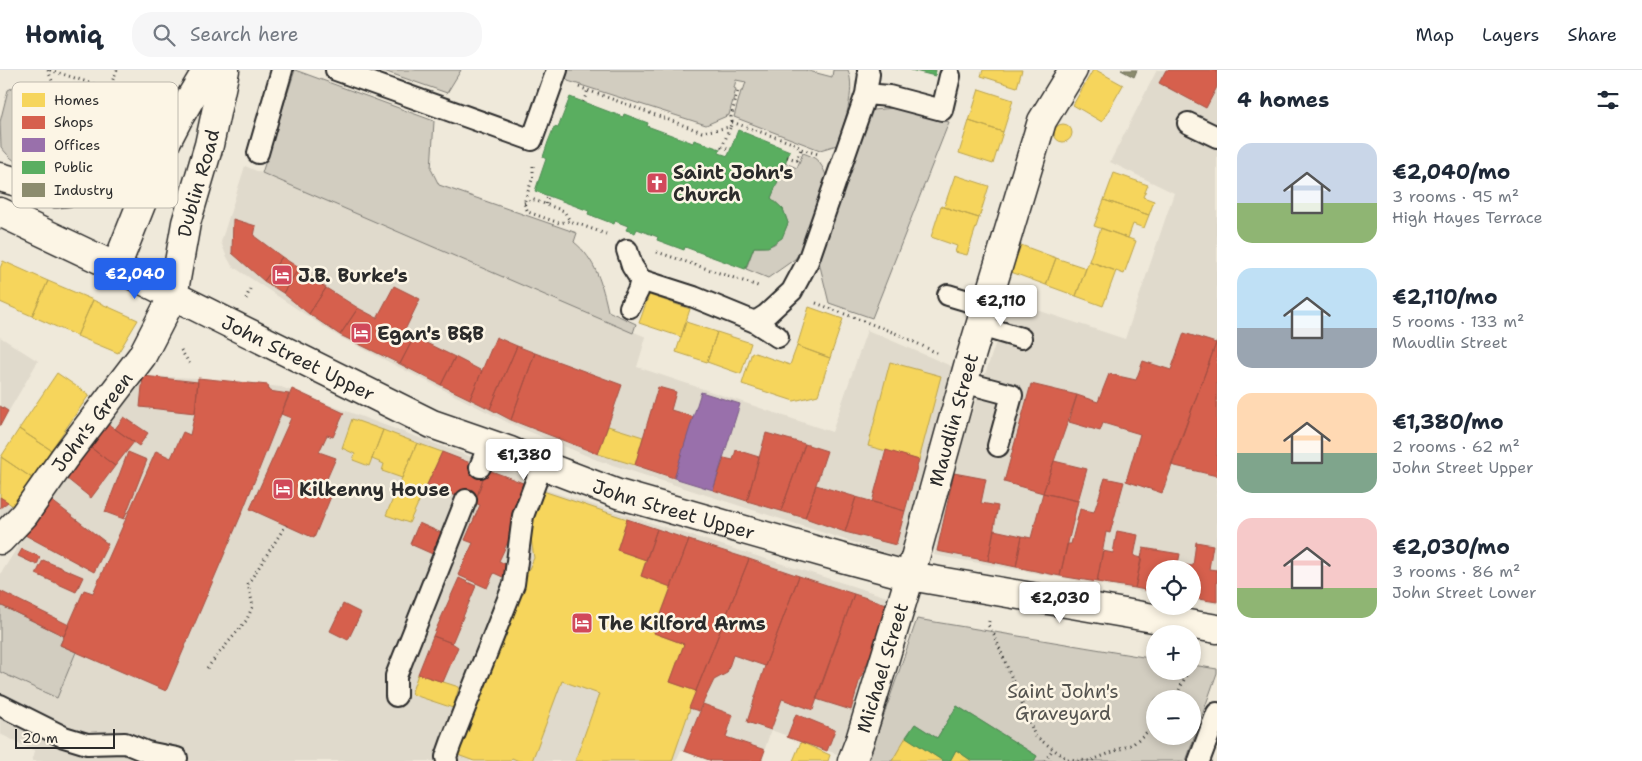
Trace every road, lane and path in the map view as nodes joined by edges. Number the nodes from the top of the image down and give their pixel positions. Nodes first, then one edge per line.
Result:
1 (49, 70) edge
2 (117, 70) edge
3 (208, 70) edge
4 (225, 70) edge
5 (282, 70) edge
6 (336, 70) edge
7 (868, 70) edge
8 (1073, 70) edge
9 (556, 74) edge
10 (950, 76) dead end
11 (53, 82) edge
12 (87, 82) edge
13 (112, 82) edge
14 (588, 90) junction
15 (738, 91) dead end
16 (866, 94) junction
17 (583, 102) dead end
18 (178, 119) edge
19 (732, 122) junction
20 (1188, 123) dead end
21 (730, 127) junction
22 (1217, 137) edge
23 (532, 140) junction
24 (730, 149) dead end
25 (801, 149) junction
26 (258, 152) dead end
27 (787, 157) dead end
28 (842, 162) junction
29 (548, 196) dead end
30 (524, 203) junction
31 (546, 204) junction
32 (140, 208) edge
33 (0, 212) edge
34 (570, 220) junction
35 (613, 236) dead end
36 (649, 249) dead end
37 (627, 250) dead end
38 (116, 267) junction
39 (641, 280) junction
40 (250, 289) dead end
41 (792, 291) junction
42 (948, 295) dead end
43 (172, 296) junction
44 (246, 298) dead end
45 (630, 307) dead end
46 (983, 316) junction
47 (755, 322) junction
48 (778, 337) dead end
49 (1021, 338) dead end
50 (178, 348) dead end
51 (191, 366) dead end
52 (965, 374) junction
53 (998, 446) dead end
54 (542, 465) junction
55 (466, 500) dead end
56 (286, 525) dead end
57 (0, 540) edge
58 (910, 576) junction
59 (994, 591) junction
60 (1217, 629) edge
61 (207, 668) dead end
62 (396, 696) dead end
63 (0, 704) edge
64 (1217, 713) edge
65 (1146, 733) edge
66 (1053, 748) junction
67 (178, 758) dead end
68 (1066, 760) edge
69 (447, 761) edge
70 (852, 761) edge
71 (1045, 761) edge
72 (1200, 761) edge

1 - 11 path
1 - 12 path
2 - 13 path
3 - 18 main road, Dublin Road
4 - 43 main road, Dublin Road
5 - 26 lane
6 - 23 lane
7 - 16 lane
8 - 46 main road, Maudlin Street
9 - 14 path
9 - 23 lane
10 - 16 lane
14 - 17 path
14 - 21 path
15 - 19 path
16 - 28 lane
19 - 21 path
19 - 25 path
20 - 22 lane
21 - 24 path
23 - 30 path
25 - 27 path
25 - 28 path
28 - 41 lane
29 - 31 path
30 - 31 path
30 - 34 path
31 - 34 path
32 - 38 main road, Dublin Road
33 - 38 main road, John Street Upper
34 - 35 path
36 - 41 path
37 - 39 lane
38 - 43 main road, John Street Upper
39 - 45 lane
39 - 47 lane
40 - 44 path
41 - 47 lane
41 - 52 path
42 - 46 lane
43 - 54 main road, John Street Upper
43 - 57 main road, John's Green
46 - 49 lane
46 - 52 main road, Maudlin Street
47 - 48 lane
50 - 51 path
52 - 53 lane
52 - 58 main road, Maudlin Street
54 - 58 main road, John Street Upper
54 - 69 lane
55 - 62 lane
56 - 61 path
58 - 59 main road, John Street Upper
58 - 70 main road, Michael Street
59 - 60 main road, John Street Upper
59 - 66 path
63 - 67 lane
64 - 72 lane
65 - 68 path
66 - 68 path
66 - 71 path

